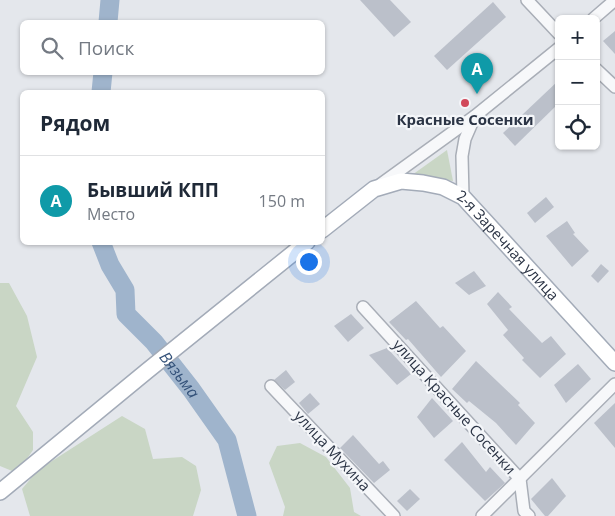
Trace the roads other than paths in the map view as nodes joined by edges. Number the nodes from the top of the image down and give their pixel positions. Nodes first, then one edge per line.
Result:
1 (527, 0) edge
2 (614, 0) edge
3 (597, 15) edge
4 (555, 30) edge
5 (555, 51) edge
6 (600, 74) edge
7 (615, 87) edge
8 (475, 116) junction
9 (374, 189) junction
10 (463, 197) junction
11 (325, 228) edge
12 (303, 245) edge
13 (363, 307) dead end
14 (615, 363) edge
15 (615, 384) edge
16 (271, 386) dead end
17 (520, 479) junction
18 (0, 492) edge
19 (394, 516) edge
20 (482, 516) edge
21 (529, 516) edge

1 - 4 street
2 - 3 street
5 - 8 street
6 - 7 street
8 - 9 street
8 - 10 street
9 - 10 main road, 2-я Заречная улица
9 - 11 main road
10 - 14 main road, 2-я Заречная улица
12 - 18 main road
13 - 17 street, улица Красные Сосенки
15 - 17 street
16 - 19 street, улица Мухина
17 - 20 street
17 - 21 street, улица Красные Сосенки

